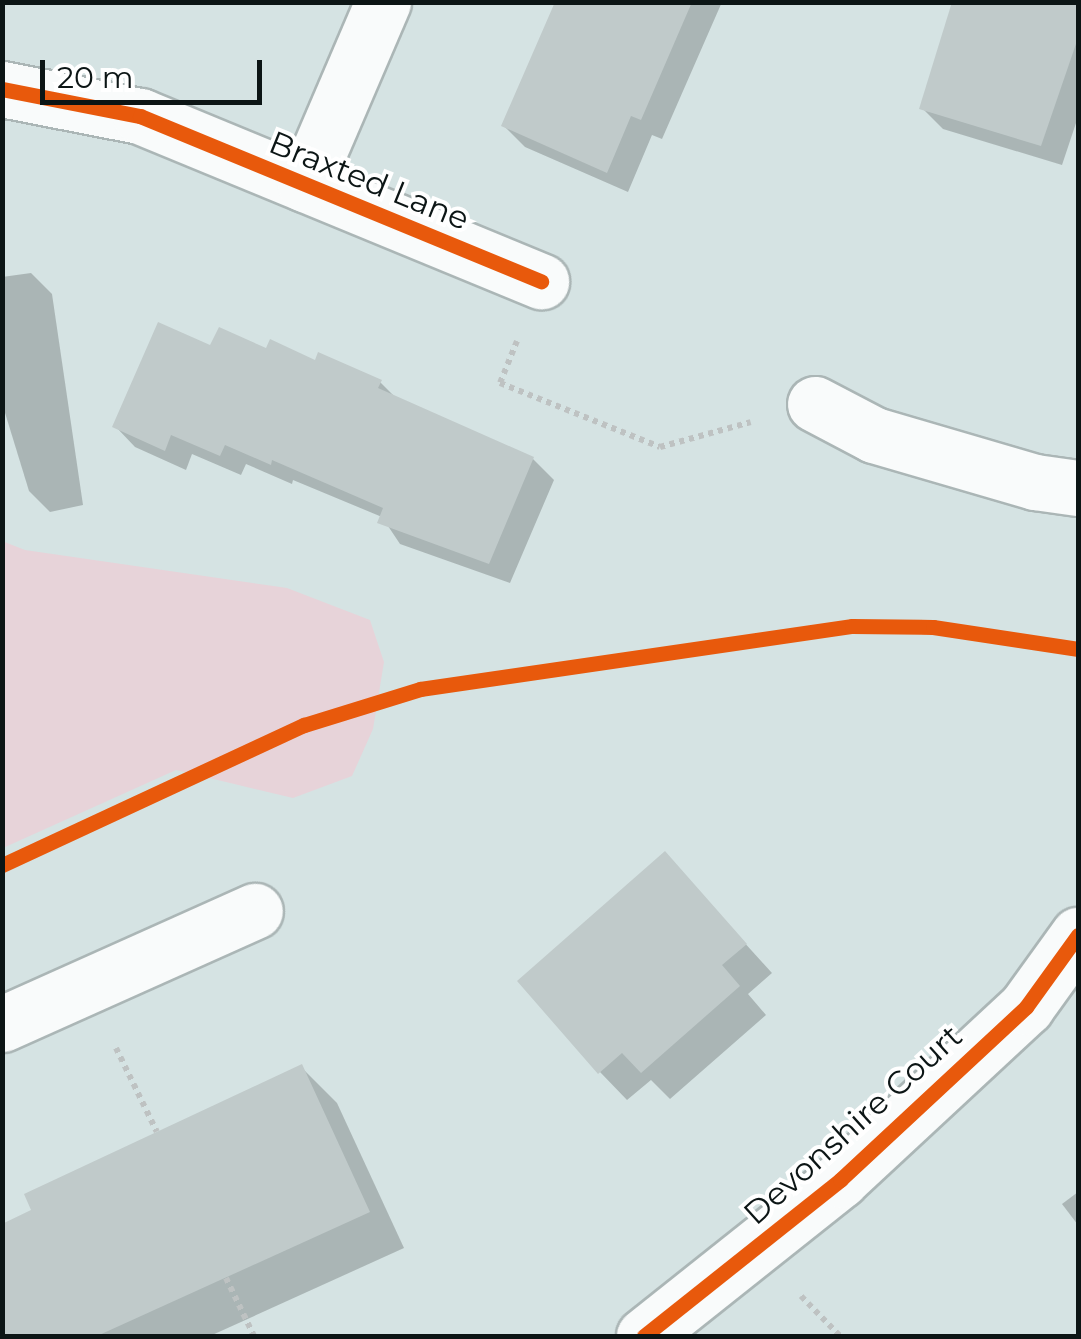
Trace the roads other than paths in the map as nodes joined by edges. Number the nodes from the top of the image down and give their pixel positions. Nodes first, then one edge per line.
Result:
1 (383, 2) edge
2 (2, 89) edge
3 (305, 184) junction
4 (540, 281) road end
5 (815, 404) road end
6 (1078, 488) edge
7 (254, 911) dead end
8 (1078, 935) edge
9 (2, 1024) edge
10 (644, 1336) edge

1 - 3 street, Braxted Lane
2 - 3 street, Braxted Lane
3 - 4 street, Braxted Lane
5 - 6 street
7 - 9 street
8 - 10 street, Devonshire Court

